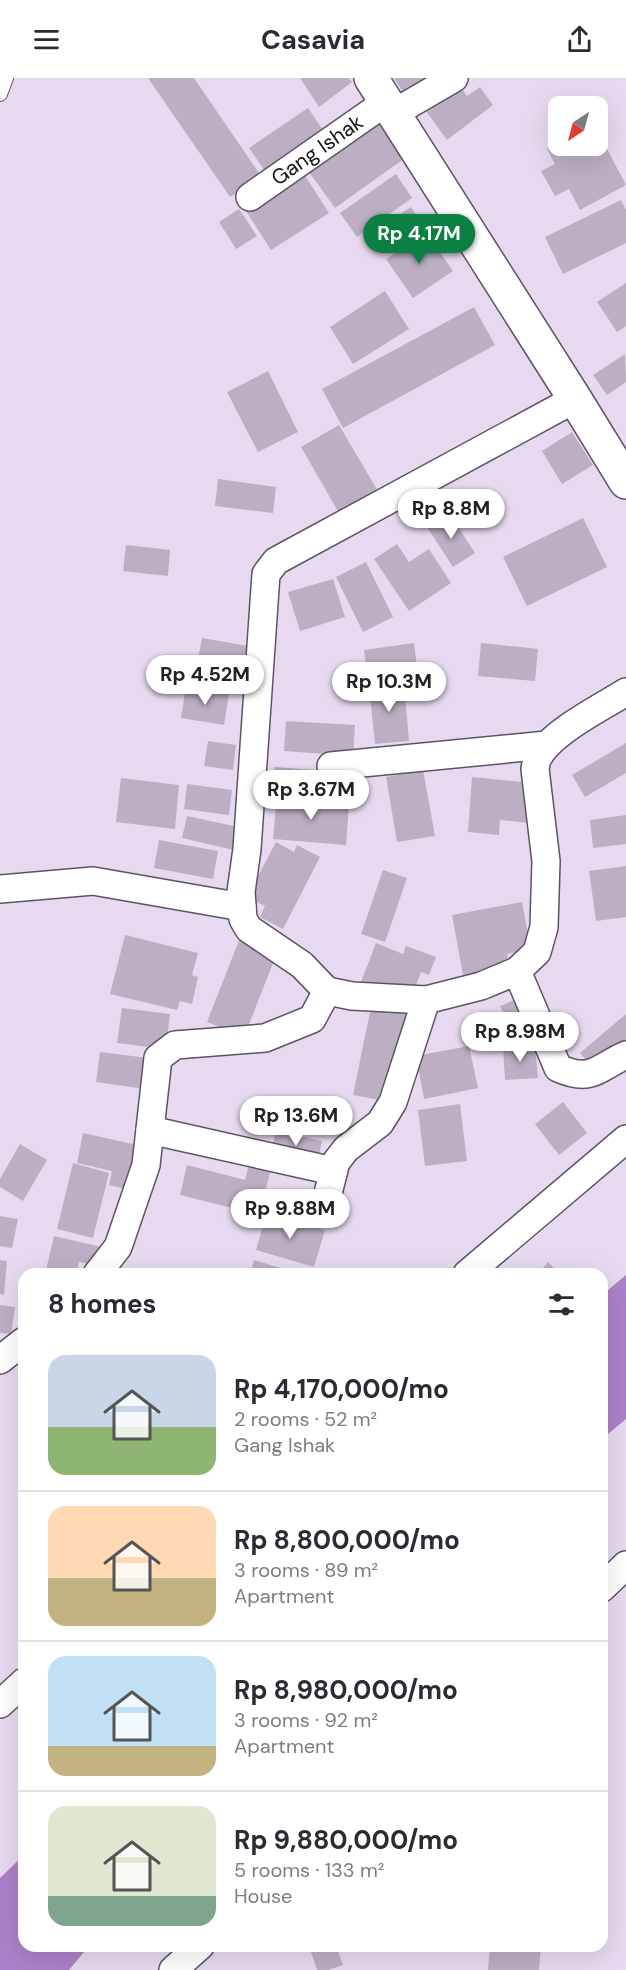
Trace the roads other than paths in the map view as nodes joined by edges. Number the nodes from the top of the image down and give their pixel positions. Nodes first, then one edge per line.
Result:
1 (6, 78) edge
2 (454, 78) edge
3 (0, 94) edge
4 (384, 98) edge
5 (250, 198) dead end
6 (575, 399) junction
7 (626, 483) edge
8 (626, 692) edge
9 (547, 745) junction
10 (331, 766) dead end
11 (0, 889) edge
12 (242, 907) junction
13 (517, 971) junction
14 (327, 991) junction
15 (426, 1000) junction
16 (626, 1055) edge
17 (150, 1130) junction
18 (626, 1139) edge
19 (333, 1171) junction
20 (324, 1209) dead end
21 (102, 1268) edge
22 (474, 1268) edge
23 (18, 1346) edge
24 (0, 1360) edge
25 (626, 1565) edge
26 (608, 1582) edge
27 (18, 1688) edge
28 (0, 1704) edge
29 (193, 1952) edge
30 (173, 1970) edge

1 - 3 lane
2 - 4 street, Gang Ishak
4 - 5 street, Gang Ishak
4 - 6 street
6 - 7 street
6 - 12 street
8 - 9 street
9 - 10 street
9 - 13 street
11 - 12 street
12 - 14 street
13 - 15 street
13 - 16 street
14 - 15 street
14 - 17 street
15 - 19 street
17 - 19 street
17 - 21 street
18 - 22 street
19 - 20 street
23 - 24 street
25 - 26 street
27 - 28 street
29 - 30 street

